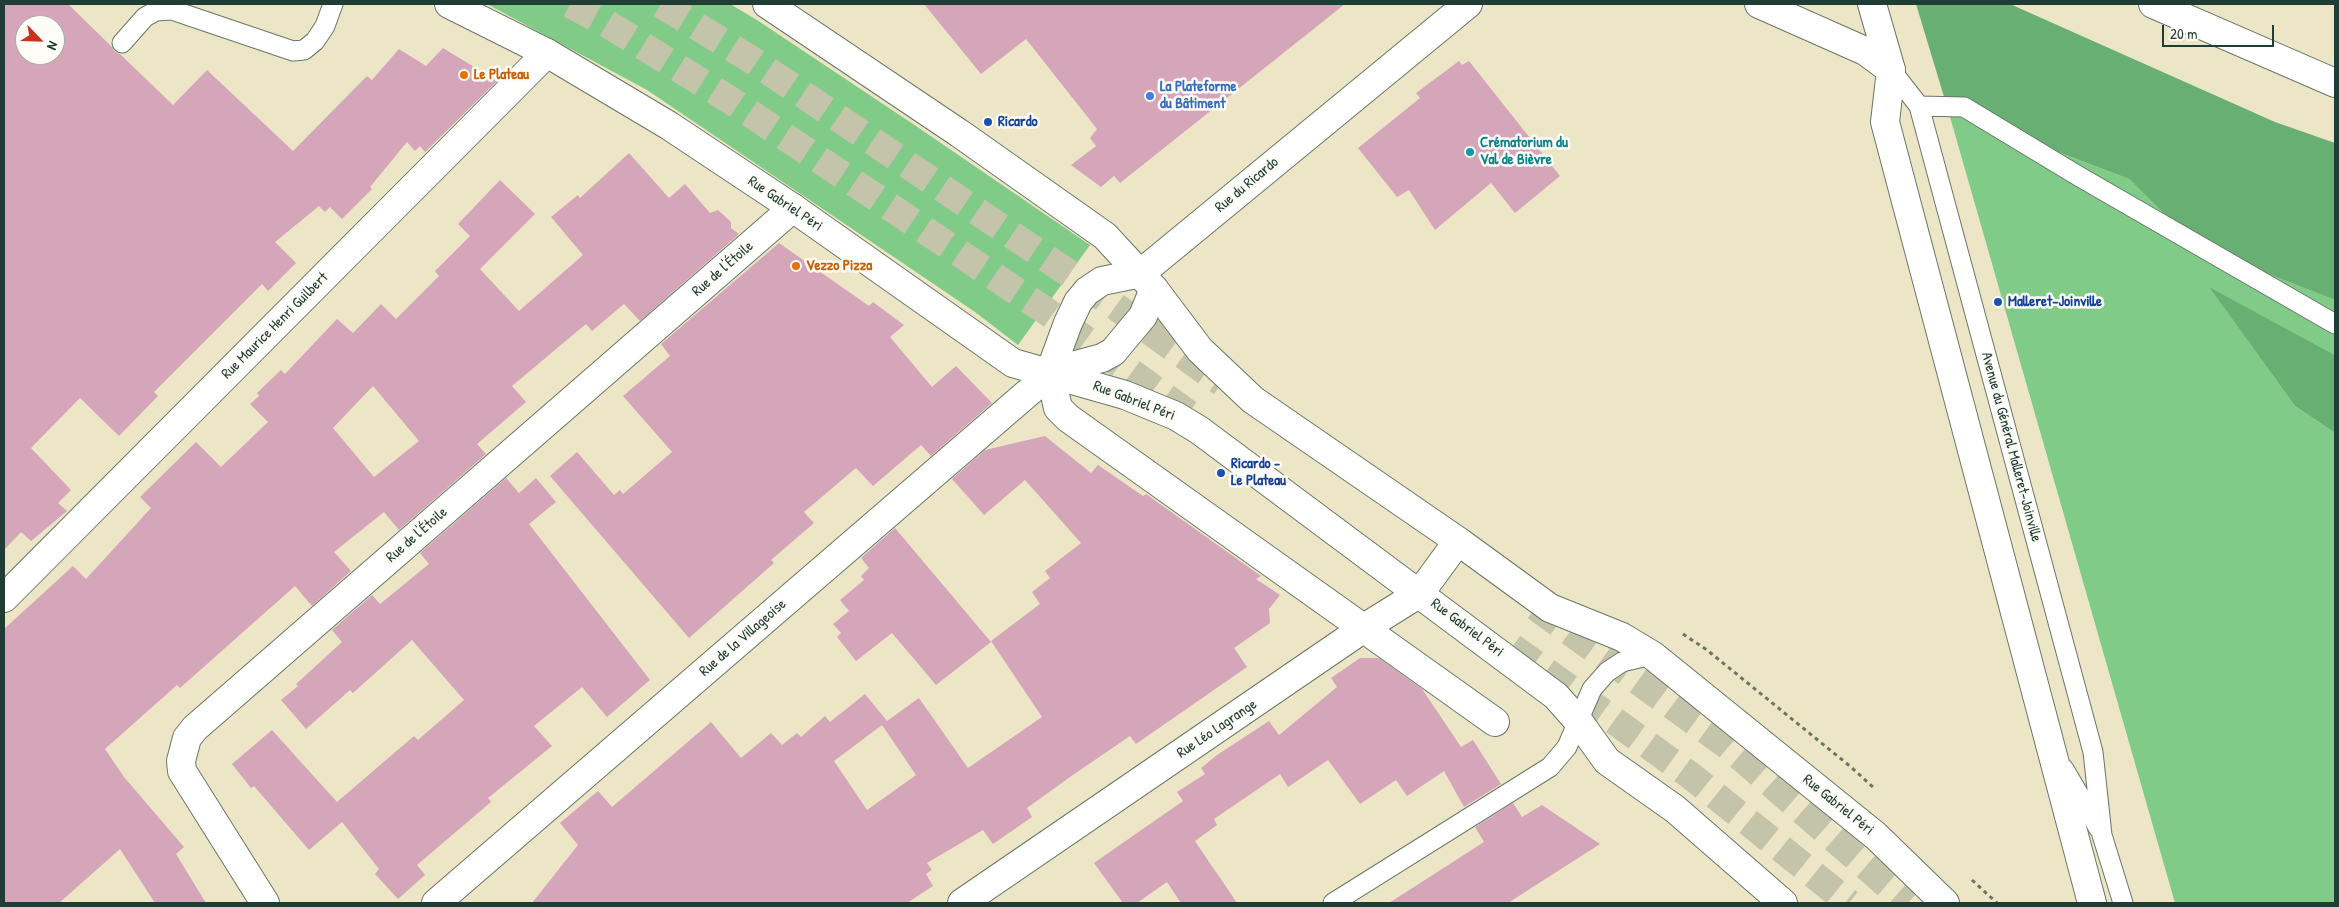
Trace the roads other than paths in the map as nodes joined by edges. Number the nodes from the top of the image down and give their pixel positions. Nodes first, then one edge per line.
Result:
1 (333, 4) edge
2 (449, 4) edge
3 (767, 4) edge
4 (1468, 4) edge
5 (1759, 4) edge
6 (2153, 4) edge
7 (1875, 14) edge
8 (122, 43) dead end
9 (547, 54) junction
10 (1891, 70) junction
11 (2335, 83) edge
12 (1919, 106) junction
13 (793, 208) junction
14 (1148, 281) junction
15 (2335, 324) edge
16 (1050, 372) junction
17 (1458, 541) junction
18 (1420, 593) junction
19 (4, 598) edge
20 (1364, 628) junction
21 (1652, 655) junction
22 (1495, 722) dead end
23 (1578, 722) junction
24 (2050, 746) junction
25 (2102, 835) junction
26 (265, 903) edge
27 (436, 903) edge
28 (962, 903) edge
29 (1333, 903) edge
30 (1783, 903) edge
31 (1945, 903) edge
32 (2092, 903) edge
33 (2123, 903) edge

1 - 8 lane
2 - 9 main road, Rue Gabriel Péri
3 - 14 main road, Rue Gabriel Péri
4 - 14 main road, Rue du Ricardo
5 - 10 main road
6 - 11 main road
7 - 10 main road, Avenue du Général Malleret-Joinville
9 - 13 main road, Rue Gabriel Péri
9 - 19 main road, Rue Maurice Henri Guilbert
10 - 12 lane, Avenue du Général Malleret-Joinville
10 - 24 main road, Avenue du Général Malleret-Joinville
12 - 15 lane
12 - 25 lane, Avenue du Général Malleret-Joinville
13 - 16 main road, Rue Gabriel Péri
13 - 26 main road, Rue de l'Étoile
14 - 16 main road
14 - 16 main road, Rue du Ricardo
14 - 17 main road, Rue Gabriel Péri
16 - 18 main road, Rue Gabriel Péri
16 - 20 main road
16 - 27 main road, Rue de la Villageoise
17 - 18 main road, Rue Léo Lagrange
17 - 21 main road, Rue Gabriel Péri
18 - 20 main road, Rue Léo Lagrange
18 - 23 main road, Rue Gabriel Péri
20 - 22 main road
20 - 28 main road, Rue Léo Lagrange
21 - 23 lane
21 - 31 main road, Rue Gabriel Péri
23 - 29 lane
23 - 30 main road, Rue Gabriel Péri
24 - 25 lane, Avenue du Général Malleret-Joinville
24 - 32 main road, Avenue du Général Malleret-Joinville
25 - 33 lane, Avenue du Général Malleret-Joinville

